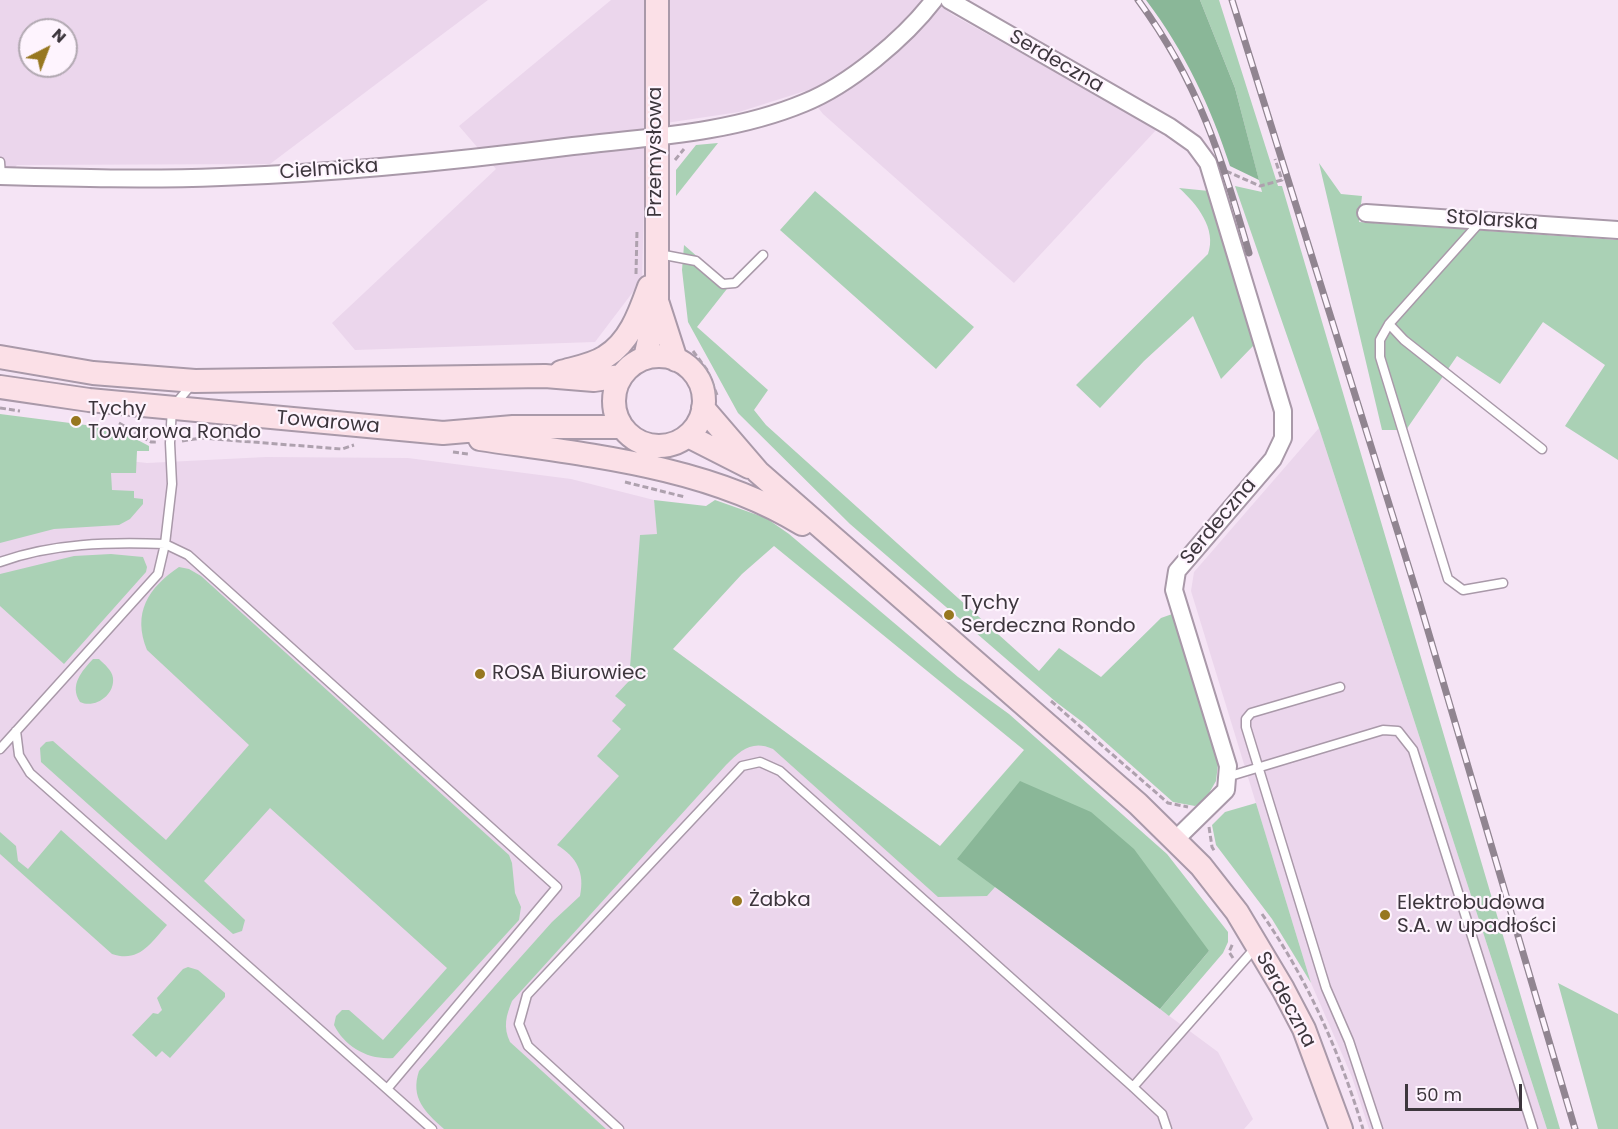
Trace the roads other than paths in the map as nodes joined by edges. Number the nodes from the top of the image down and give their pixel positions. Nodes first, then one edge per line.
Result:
1 (657, 0) edge
2 (934, 0) edge
3 (949, 0) edge
4 (657, 136) junction
5 (0, 172) edge
6 (1366, 213) dead end
7 (1481, 221) junction
8 (1618, 230) edge
9 (764, 255) dead end
10 (657, 259) junction
11 (657, 303) junction
12 (1389, 324) junction
13 (682, 352) junction
14 (0, 357) edge
15 (645, 358) junction
16 (545, 376) junction
17 (621, 376) junction
18 (195, 381) junction
19 (0, 387) edge
20 (712, 405) junction
21 (172, 408) junction
22 (621, 427) junction
23 (688, 436) junction
24 (446, 442) junction
25 (1542, 449) dead end
26 (758, 472) junction
27 (165, 544) junction
28 (854, 556) junction
29 (0, 562) edge
30 (1503, 583) dead end
31 (1340, 687) dead end
32 (16, 731) junction
33 (0, 749) edge
34 (1259, 767) junction
35 (1227, 777) junction
36 (1175, 840) junction
37 (1257, 946) junction
38 (1133, 1086) junction
39 (387, 1089) junction
40 (432, 1129) edge
41 (619, 1129) edge
42 (1167, 1129) edge
43 (1341, 1129) edge
44 (1378, 1129) edge
45 (1533, 1129) edge

1 - 4 street, Przemysłowa
2 - 4 street, Cielmicka
3 - 35 street, Serdeczna
4 - 5 street, Cielmicka
4 - 10 street, Przemysłowa
6 - 7 street, Stolarska
7 - 8 street, Stolarska
7 - 12 lane
9 - 10 lane
10 - 11 street, Przemysłowa
10 - 16 street
11 - 13 street, Przemysłowa
11 - 15 street, Przemysłowa
12 - 25 lane
12 - 30 lane
13 - 15 street
13 - 20 street
14 - 18 street, Towarowa
15 - 17 street
16 - 17 street, Towarowa
16 - 18 street, Towarowa
17 - 22 street
18 - 21 lane
19 - 21 street, Towarowa
20 - 23 street
20 - 26 street
21 - 24 street, Towarowa
21 - 27 lane
22 - 23 street
22 - 24 street, Towarowa
23 - 26 street
24 - 28 street
26 - 28 street
27 - 29 lane
27 - 32 lane
27 - 39 lane
28 - 36 street, Serdeczna
31 - 34 lane
32 - 33 lane
32 - 39 lane
34 - 35 lane
34 - 44 lane
34 - 45 lane
35 - 36 street
36 - 37 street, Serdeczna
37 - 38 lane
37 - 43 street, Serdeczna
38 - 41 lane
38 - 42 lane
39 - 40 lane

